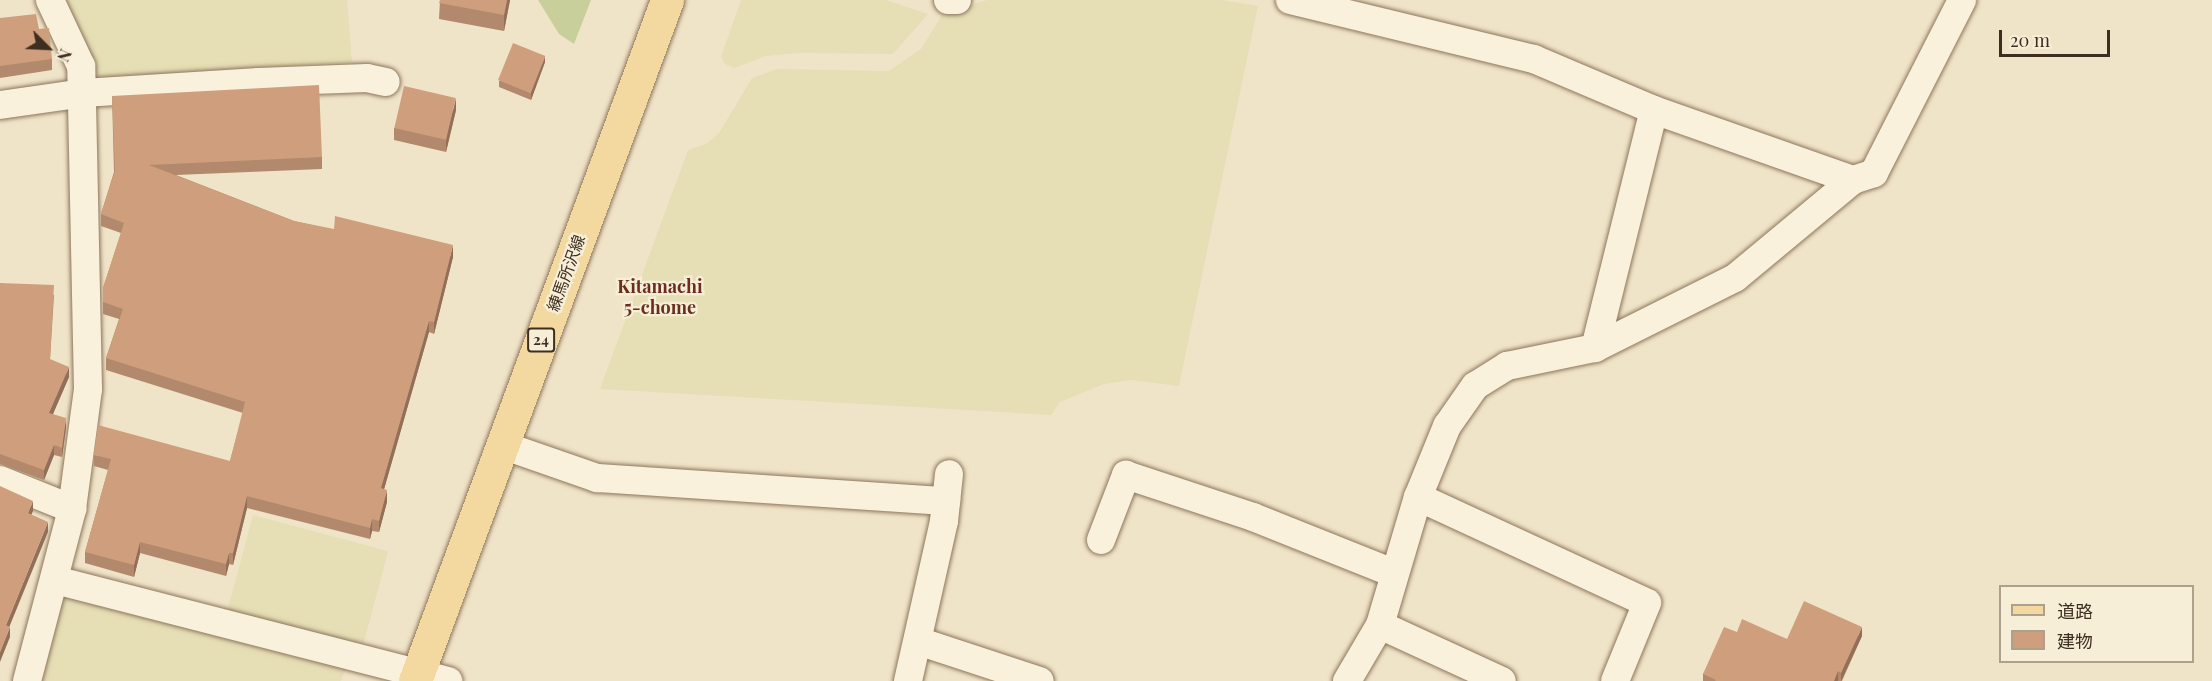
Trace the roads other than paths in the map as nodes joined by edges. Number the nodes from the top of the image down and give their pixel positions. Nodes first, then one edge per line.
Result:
1 (50, 0) edge
2 (667, 0) edge
3 (948, 0) edge
4 (957, 0) edge
5 (1290, 0) edge
6 (1962, 0) edge
7 (386, 82) dead end
8 (83, 93) junction
9 (0, 105) edge
10 (1654, 110) junction
11 (1852, 180) junction
12 (1596, 348) junction
13 (502, 445) junction
14 (0, 480) edge
15 (1418, 497) junction
16 (72, 509) junction
17 (1101, 540) dead end
18 (1393, 573) junction
19 (55, 580) junction
20 (1380, 625) junction
21 (918, 641) junction
22 (427, 679) edge
23 (27, 681) edge
24 (908, 681) edge
25 (1040, 681) edge
26 (1347, 681) edge
27 (1502, 681) edge
28 (1615, 681) edge

1 - 8 street
2 - 13 main road, 練馬所沢線 / 24
3 - 4 street
5 - 10 street
6 - 11 street
7 - 8 street
8 - 9 street
8 - 16 street
10 - 11 street
10 - 12 street
11 - 12 street
12 - 15 street
13 - 21 street
13 - 22 main road, 練馬所沢線 / 24
14 - 16 street
15 - 18 street
15 - 28 street
16 - 19 street
17 - 18 street
18 - 20 street
19 - 22 street
19 - 23 street
20 - 26 street
20 - 27 street
21 - 24 street
21 - 25 street

